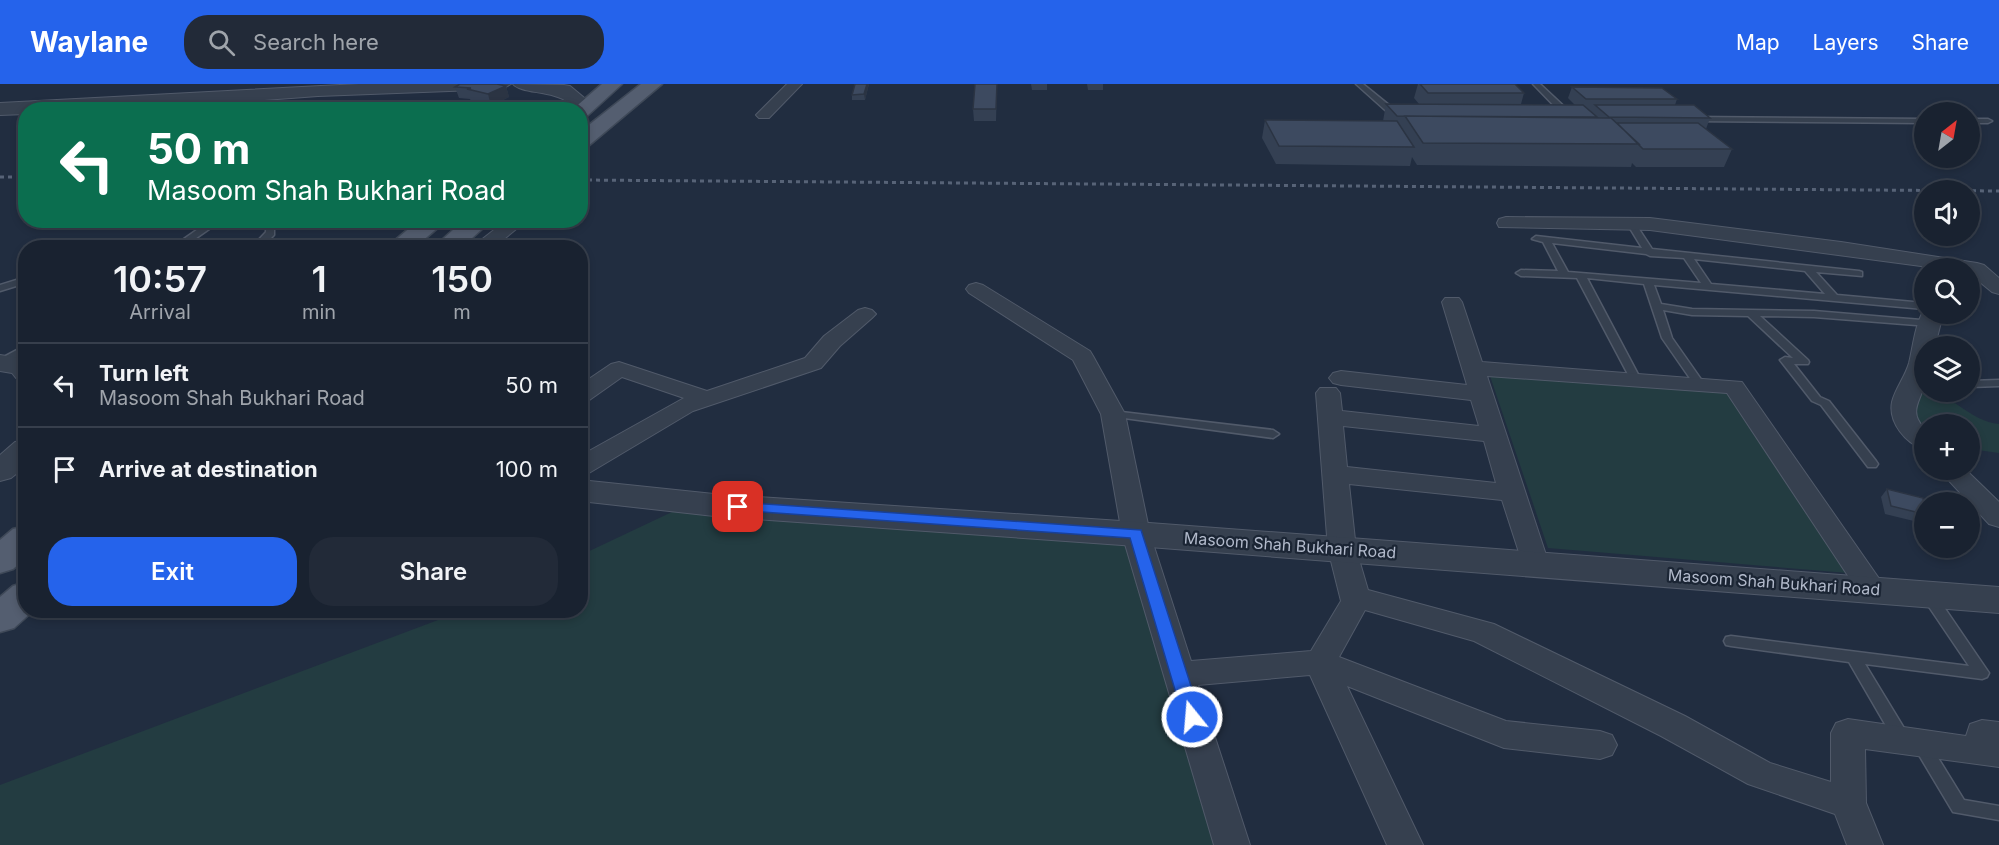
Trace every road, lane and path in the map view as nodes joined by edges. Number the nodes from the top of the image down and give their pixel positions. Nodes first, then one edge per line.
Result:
1 (385, 84) edge
2 (502, 84) edge
3 (522, 84) edge
4 (613, 84) edge
5 (653, 84) edge
6 (795, 84) edge
7 (1359, 84) edge
8 (1536, 84) edge
9 (318, 91) junction
10 (155, 102) edge
11 (579, 102) edge
12 (588, 103) edge
13 (18, 109) edge
14 (0, 110) edge
15 (764, 115) dead end
16 (1407, 116) edge
17 (1559, 118) edge
18 (1689, 119) edge
19 (1914, 121) edge
20 (1980, 121) edge
21 (1988, 121) dead end
22 (588, 137) edge
23 (1506, 223) dead end
24 (1632, 225) junction
25 (206, 228) edge
26 (270, 228) edge
27 (424, 228) edge
28 (470, 228) edge
29 (508, 228) edge
30 (187, 240) edge
31 (264, 240) edge
32 (408, 240) edge
33 (455, 240) edge
34 (491, 240) edge
35 (1650, 253) junction
36 (1688, 257) junction
37 (1914, 261) edge
38 (1808, 269) junction
39 (1980, 272) edge
40 (1521, 273) dead end
41 (1564, 274) junction
42 (1859, 274) dead end
43 (1580, 275) junction
44 (18, 282) edge
45 (1649, 283) junction
46 (1708, 287) junction
47 (0, 288) edge
48 (1999, 288) edge
49 (976, 289) dead end
50 (1833, 297) junction
51 (1452, 302) dead end
52 (1657, 306) junction
53 (1914, 311) edge
54 (1751, 313) junction
55 (865, 314) dead end
56 (1914, 314) edge
57 (1473, 368) junction
58 (1636, 380) junction
59 (1999, 383) edge
60 (1980, 384) edge
61 (1700, 385) junction
62 (1914, 387) edge
63 (588, 390) edge
64 (1481, 394) junction
65 (1333, 396) junction
66 (706, 398) junction
67 (1113, 414) junction
68 (1914, 431) edge
69 (1273, 434) dead end
70 (1494, 435) junction
71 (18, 456) edge
72 (588, 462) edge
73 (1872, 464) dead end
74 (0, 471) edge
75 (1335, 474) junction
76 (1962, 480) edge
77 (588, 491) edge
78 (1512, 493) junction
79 (1999, 518) edge
80 (1136, 534) junction
81 (18, 545) edge
82 (1342, 549) junction
83 (0, 560) edge
84 (1535, 564) junction
85 (1872, 590) junction
86 (1927, 594) junction
87 (1355, 597) junction
88 (1999, 600) edge
89 (18, 603) edge
90 (18, 608) edge
91 (0, 618) edge
92 (1731, 641) dead end
93 (1853, 656) junction
94 (1320, 662) junction
95 (1179, 674) junction
96 (1999, 736) edge
97 (1911, 742) junction
98 (1600, 745) dead end
99 (1848, 803) junction
100 (1999, 813) edge
101 (1232, 845) edge
102 (1405, 845) edge
103 (1865, 845) edge

1 - 9 street
2 - 9 street
3 - 11 street
4 - 12 main road
5 - 22 main road
6 - 15 street
7 - 16 lane
8 - 17 lane
9 - 10 street
13 - 14 street
18 - 19 lane
20 - 21 lane
23 - 24 street
24 - 35 lane
24 - 37 street
25 - 30 lane
26 - 31 lane
27 - 32 main road
28 - 33 main road
29 - 34 street
35 - 36 lane
35 - 41 lane
36 - 38 lane
36 - 46 lane
38 - 42 lane
38 - 50 lane
39 - 48 street
40 - 41 lane
41 - 43 lane
43 - 45 lane
43 - 58 lane
44 - 47 lane
45 - 46 lane
45 - 52 lane
46 - 50 lane
49 - 67 street
50 - 53 lane
51 - 57 street
52 - 54 lane
52 - 61 lane
54 - 56 lane
54 - 73 lane
55 - 66 street
57 - 58 street
57 - 64 street
58 - 61 street
59 - 60 lane
61 - 85 street
62 - 68 street
63 - 66 street
64 - 65 street
64 - 70 street
65 - 70 street
65 - 75 street
66 - 72 street
67 - 69 lane
67 - 80 street
70 - 78 street
71 - 74 street
75 - 78 street
75 - 82 street
76 - 79 street
77 - 80 street, Masoom Shah Bukhari Road
78 - 84 street
80 - 82 street, Masoom Shah Bukhari Road
80 - 95 street
81 - 83 main road
82 - 84 street, Masoom Shah Bukhari Road
82 - 87 street
84 - 85 street, Masoom Shah Bukhari Road
85 - 86 street, Masoom Shah Bukhari Road
86 - 88 street, Masoom Shah Bukhari Road
86 - 93 lane
87 - 94 street
87 - 99 street
89 - 91 main road
90 - 91 street
92 - 93 lane
93 - 97 lane
94 - 95 street
94 - 98 street
94 - 102 street
95 - 101 street
96 - 97 street
97 - 99 street
97 - 100 lane
99 - 103 street

